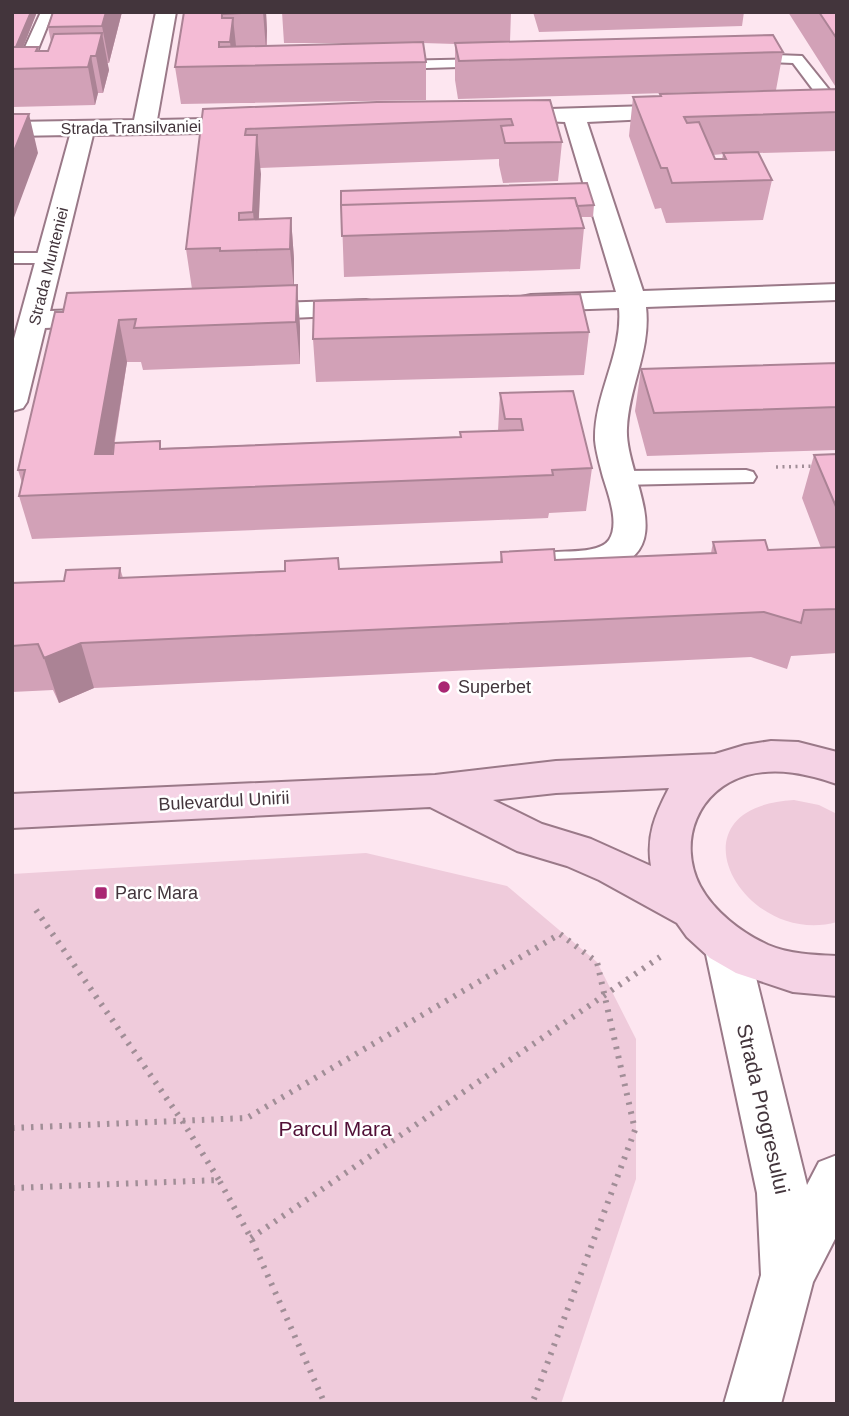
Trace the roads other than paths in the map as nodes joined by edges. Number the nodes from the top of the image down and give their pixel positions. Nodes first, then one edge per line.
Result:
1 (47, 12) edge
2 (166, 12) edge
3 (733, 58) edge
4 (12, 63) edge
5 (496, 63) edge
6 (385, 66) edge
7 (835, 108) edge
8 (806, 109) edge
9 (711, 112) edge
10 (574, 116) junction
11 (533, 117) edge
12 (283, 124) edge
13 (12, 128) edge
14 (144, 128) junction
15 (83, 129) junction
16 (12, 258) edge
17 (50, 258) junction
18 (837, 292) edge
19 (632, 299) junction
20 (507, 303) edge
21 (397, 307) edge
22 (217, 313) edge
23 (134, 316) edge
24 (34, 320) junction
25 (12, 402) edge
26 (746, 477) road end
27 (620, 478) junction
28 (522, 563) edge
29 (832, 765) edge
30 (716, 770) junction
31 (435, 790) junction
32 (12, 811) edge
33 (690, 909) junction
34 (726, 945) junction
35 (837, 976) edge
36 (837, 1180) edge
37 (788, 1275) junction
38 (752, 1404) edge

1 - 4 lane
2 - 14 street
3 - 7 lane
5 - 6 lane
7 - 8 street
9 - 10 street
10 - 11 street
10 - 19 street
12 - 14 street, Strada Transilvaniei
13 - 15 street, Strada Transilvaniei
14 - 15 street, Strada Transilvaniei
15 - 17 street, Strada Munteniei
16 - 17 lane
17 - 24 street, Strada Munteniei
18 - 19 street
19 - 20 street
19 - 27 street
21 - 22 street
23 - 24 street
24 - 25 street, Strada Munteniei
26 - 27 lane
27 - 28 street
29 - 30 main road, Bulevardul Unirii
30 - 31 main road, Bulevardul Unirii
30 - 33 main road, Bulevardul Unirii
31 - 32 main road, Bulevardul Unirii
31 - 33 main road, Bulevardul Unirii
33 - 34 main road, Bulevardul Unirii
34 - 35 main road, Bulevardul Unirii
34 - 37 street, Strada Progresului
36 - 37 street, Strada Progresului
37 - 38 street, Strada Progresului

